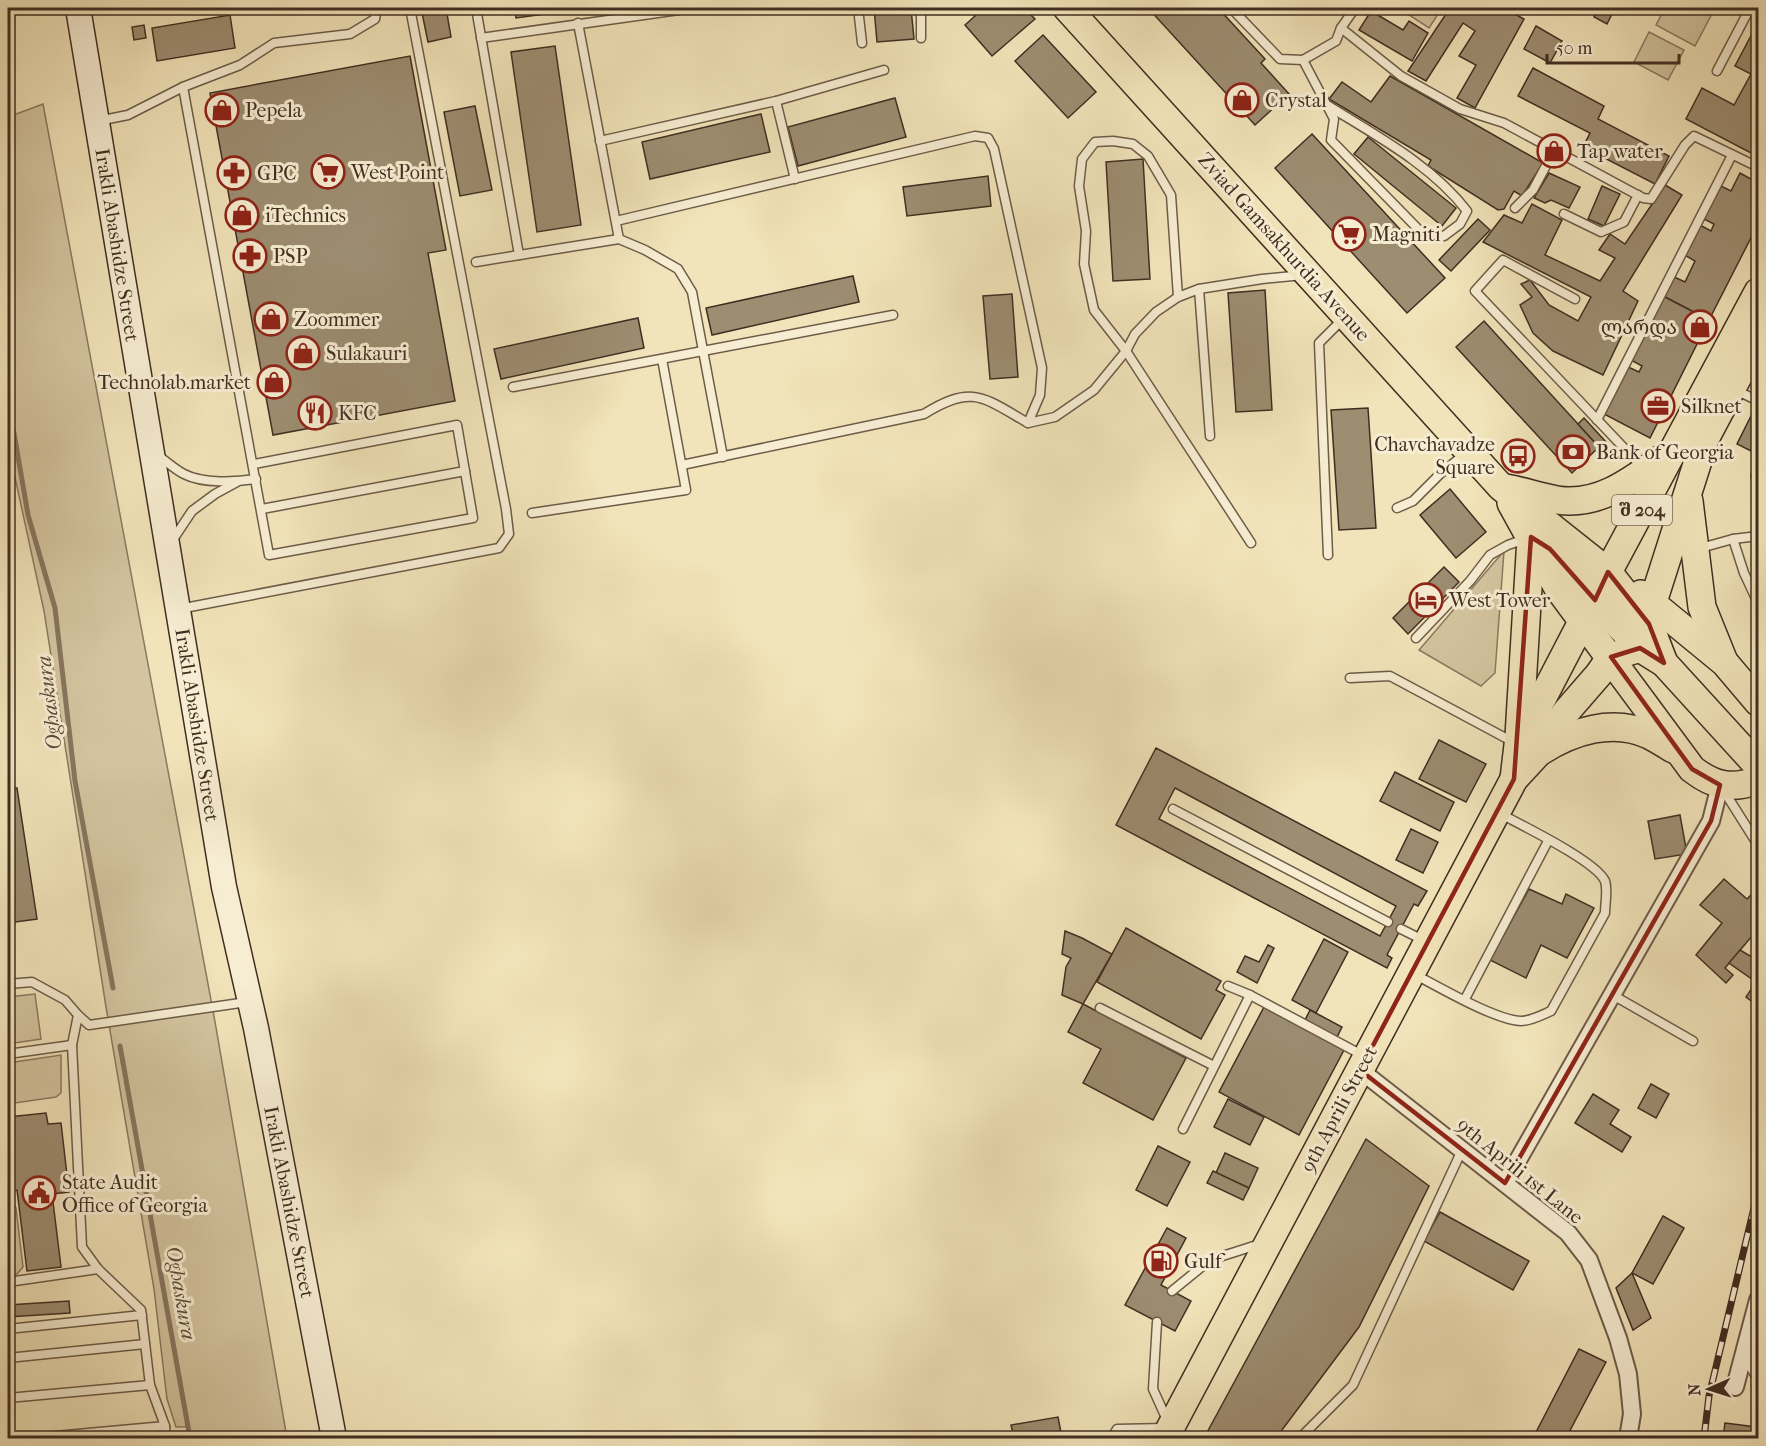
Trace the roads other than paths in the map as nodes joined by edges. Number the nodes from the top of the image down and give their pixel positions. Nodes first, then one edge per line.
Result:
1 (78, 8) edge
2 (377, 8) edge
3 (410, 8) edge
4 (476, 8) edge
5 (693, 8) edge
6 (858, 8) edge
7 (921, 8) edge
8 (1067, 8) edge
9 (1231, 8) edge
10 (1355, 8) edge
11 (1750, 8) edge
12 (578, 23) junction
13 (1341, 28) junction
14 (481, 38) junction
15 (921, 38) dead end
16 (862, 43) dead end
17 (1303, 60) junction
18 (884, 70) dead end
19 (1717, 71) dead end
20 (183, 87) junction
21 (776, 101) junction
22 (1327, 105) junction
23 (97, 121) junction
24 (600, 141) junction
25 (1555, 149) junction
26 (1732, 155) junction
27 (1758, 168) edge
28 (795, 178) junction
29 (1638, 195) junction
30 (1515, 208) dead end
31 (1563, 214) dead end
32 (615, 221) junction
33 (619, 239) junction
34 (519, 255) junction
35 (476, 262) dead end
36 (1309, 275) junction
37 (1199, 289) junction
38 (1758, 292) edge
39 (1178, 297) junction
40 (1575, 299) dead end
41 (893, 315) dead end
42 (1346, 316) junction
43 (1758, 339) edge
44 (704, 351) junction
45 (1126, 351) junction
46 (662, 359) junction
47 (513, 387) dead end
48 (1732, 388) junction
49 (1758, 401) edge
50 (1597, 420) junction
51 (1028, 423) junction
52 (1210, 436) dead end
53 (1675, 449) junction
54 (151, 450) junction
55 (1468, 451) junction
56 (723, 457) junction
57 (254, 464) junction
58 (682, 465) junction
59 (465, 471) junction
60 (1645, 471) junction
61 (256, 479) junction
62 (237, 482) junction
63 (1501, 487) junction
64 (1688, 492) junction
65 (1397, 508) dead end
66 (261, 509) junction
67 (532, 513) dead end
68 (1758, 536) edge
69 (1531, 537) junction
70 (1733, 539) junction
71 (1251, 543) dead end
72 (168, 548) junction
73 (1694, 550) junction
74 (1328, 555) dead end
75 (1608, 572) junction
76 (1758, 603) edge
77 (177, 609) junction
78 (1589, 610) junction
79 (1647, 625) junction
80 (1416, 638) dead end
81 (1611, 657) junction
82 (1725, 663) junction
83 (1350, 678) dead end
84 (1758, 702) edge
85 (1528, 749) junction
86 (1677, 751) junction
87 (1758, 766) edge
88 (1758, 780) edge
89 (1720, 785) junction
90 (1173, 809) dead end
91 (1496, 812) junction
92 (1548, 841) junction
93 (1758, 845) edge
94 (1388, 922) dead end
95 (1401, 929) dead end
96 (1427, 942) junction
97 (1411, 973) junction
98 (8, 984) edge
99 (1228, 986) dead end
100 (1611, 994) junction
101 (1250, 995) junction
102 (1465, 999) junction
103 (250, 1002) junction
104 (1100, 1008) dead end
105 (78, 1016) junction
106 (1693, 1041) dead end
107 (72, 1045) junction
108 (8, 1054) edge
109 (1363, 1064) junction
110 (1215, 1066) junction
111 (1183, 1129) dead end
112 (1461, 1150) junction
113 (1504, 1183) junction
114 (1269, 1242) junction
115 (98, 1269) junction
116 (8, 1282) edge
117 (1172, 1291) dead end
118 (1758, 1300) edge
119 (142, 1315) junction
120 (1157, 1322) dead end
121 (8, 1329) edge
122 (145, 1344) junction
123 (1744, 1354) junction
124 (8, 1358) edge
125 (1758, 1380) edge
126 (150, 1384) junction
127 (1735, 1387) dead end
128 (8, 1398) edge
129 (165, 1426) junction
130 (1168, 1433) edge
131 (33, 1438) edge
132 (166, 1438) edge
133 (334, 1438) edge
134 (1112, 1438) edge
135 (1300, 1438) edge
136 (1628, 1438) edge

1 - 23 main road, Irakli Abashidze Street
2 - 20 lane
3 - 77 lane
4 - 14 lane
5 - 12 lane
6 - 16 lane
7 - 15 lane
8 - 36 main road, Zviad Gamsakhurdia Avenue
9 - 17 lane
10 - 13 lane
11 - 19 lane
12 - 14 lane
12 - 24 lane
13 - 17 lane
13 - 25 lane
14 - 34 lane
17 - 22 lane
18 - 21 lane
20 - 23 lane
20 - 57 lane
21 - 24 lane
21 - 28 lane
22 - 22 lane
23 - 54 main road, Irakli Abashidze Street
24 - 32 lane
25 - 29 lane
25 - 30 lane
26 - 27 lane
26 - 29 lane
26 - 50 lane
28 - 32 lane
28 - 51 lane
29 - 31 lane
32 - 33 lane
33 - 34 lane
33 - 44 lane
34 - 35 lane
36 - 37 lane
36 - 42 main road, Zviad Gamsakhurdia Avenue
37 - 39 lane
37 - 52 lane
38 - 53 main road, შ 204
39 - 45 lane
39 - 45 lane
40 - 50 lane
41 - 44 lane
42 - 55 main road, Zviad Gamsakhurdia Avenue
42 - 74 lane
43 - 48 main road, შ 204
44 - 46 lane
44 - 56 lane
45 - 51 lane
45 - 71 lane
46 - 47 lane
46 - 58 lane
48 - 49 lane
48 - 64 main road, შ 204
50 - 60 lane
51 - 56 lane
53 - 60 main road
53 - 75 main road, შ 204
54 - 62 lane
54 - 72 main road, Irakli Abashidze Street
55 - 63 main road, Zviad Gamsakhurdia Avenue
55 - 65 lane
56 - 58 lane
57 - 59 lane
57 - 61 lane
58 - 67 lane
59 - 66 lane
59 - 66 lane
60 - 63 main road
61 - 62 lane
61 - 66 lane
62 - 72 lane
63 - 69 main road, Zviad Gamsakhurdia Avenue
63 - 75 main road, Zviad Gamsakhurdia Avenue
64 - 73 main road
64 - 79 main road, შ 204
68 - 70 lane
69 - 78 main road, Zviad Gamsakhurdia Avenue
69 - 80 lane
69 - 85 main road
70 - 73 lane
70 - 76 lane
72 - 77 main road, Irakli Abashidze Street
73 - 82 main road
75 - 78 main road, შ 204
75 - 79 main road, Zviad Gamsakhurdia Avenue
77 - 103 main road, Irakli Abashidze Street
78 - 79 main road, Zviad Gamsakhurdia Avenue
78 - 81 main road
78 - 85 main road
79 - 81 main road
79 - 82 main road
79 - 87 main road, Zviad Gamsakhurdia Avenue
81 - 85 main road
81 - 86 main road
82 - 84 main road
83 - 85 lane
85 - 86 main road
85 - 91 main road, 9th Aprili Street
86 - 89 main road
88 - 89 main road
89 - 93 lane
89 - 100 street
90 - 94 lane
91 - 92 lane
91 - 96 main road, 9th Aprili Street
92 - 102 lane
92 - 102 lane
95 - 96 lane
96 - 97 main road, 9th Aprili Street
97 - 102 lane
97 - 109 main road, 9th Aprili Street
98 - 105 lane
99 - 101 lane
100 - 106 lane
100 - 113 street
101 - 109 lane
101 - 110 lane
103 - 105 lane
103 - 133 main road, Irakli Abashidze Street
104 - 110 lane
105 - 107 lane
107 - 108 lane
107 - 115 lane
109 - 112 street, 9th Aprili 1st Lane
109 - 114 main road, 9th Aprili Street
110 - 111 lane
112 - 113 street, 9th Aprili 1st Lane
112 - 135 lane
113 - 136 street, 9th Aprili 1st Lane
114 - 117 lane
114 - 130 main road, 9th Aprili Street
115 - 116 lane
115 - 119 lane
118 - 123 street
119 - 121 lane
119 - 122 lane
120 - 130 lane
122 - 124 lane
122 - 126 lane
123 - 125 lane
123 - 127 street
126 - 128 lane
126 - 129 lane
129 - 131 lane
129 - 132 lane
130 - 134 lane

